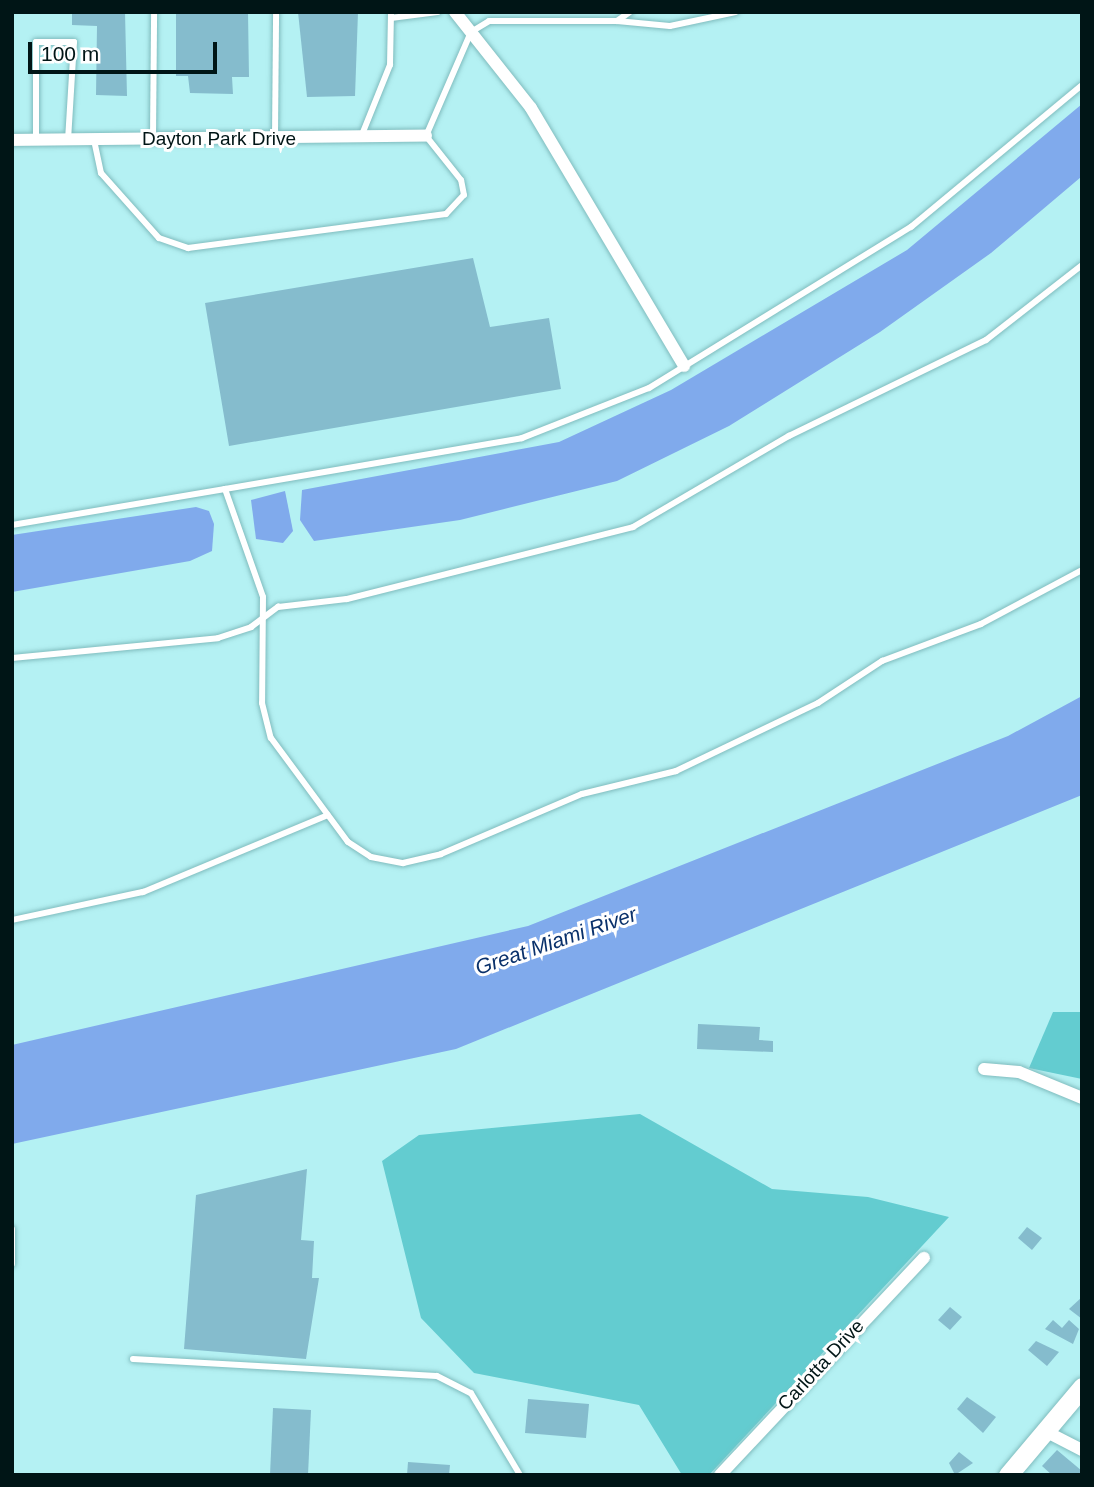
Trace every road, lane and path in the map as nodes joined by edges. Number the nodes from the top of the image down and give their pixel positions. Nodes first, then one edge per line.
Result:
1 (154, 12) edge
2 (276, 12) edge
3 (438, 12) edge
4 (454, 12) edge
5 (630, 12) edge
6 (736, 12) edge
7 (391, 15) edge
8 (552, 16) edge
9 (617, 21) junction
10 (471, 32) junction
11 (1082, 85) edge
12 (426, 136) junction
13 (361, 137) junction
14 (153, 139) junction
15 (275, 139) junction
16 (36, 140) junction
17 (68, 140) junction
18 (94, 140) junction
19 (12, 141) edge
20 (1082, 265) edge
21 (684, 366) junction
22 (225, 489) junction
23 (12, 525) edge
24 (1082, 570) edge
25 (265, 615) junction
26 (12, 658) edge
27 (328, 815) junction
28 (12, 920) edge
29 (984, 1069) dead end
30 (1082, 1098) edge
31 (12, 1228) edge
32 (924, 1258) dead end
33 (12, 1264) edge
34 (133, 1359) dead end
35 (1082, 1387) edge
36 (1043, 1430) junction
37 (1082, 1450) edge
38 (520, 1475) edge
39 (720, 1475) edge
40 (1008, 1475) edge

1 - 14 lane
2 - 15 lane
3 - 7 lane
4 - 10 street
5 - 9 lane
6 - 9 lane
7 - 13 lane
8 - 9 lane
8 - 10 lane
10 - 12 lane
10 - 21 street
11 - 21 lane
12 - 13 street, Dayton Park Drive
12 - 18 lane
13 - 15 street, Dayton Park Drive
14 - 15 street, Dayton Park Drive
14 - 18 street, Dayton Park Drive
16 - 17 street, Dayton Park Drive
16 - 17 lane
16 - 19 street, Dayton Park Drive
17 - 18 street, Dayton Park Drive
20 - 25 lane
21 - 22 lane
22 - 23 lane
22 - 25 lane
24 - 27 lane
25 - 26 lane
25 - 27 lane
27 - 28 lane
29 - 30 street
31 - 33 lane
32 - 39 street, Carlotta Drive
34 - 38 lane
35 - 36 main road
36 - 37 street
36 - 40 main road

